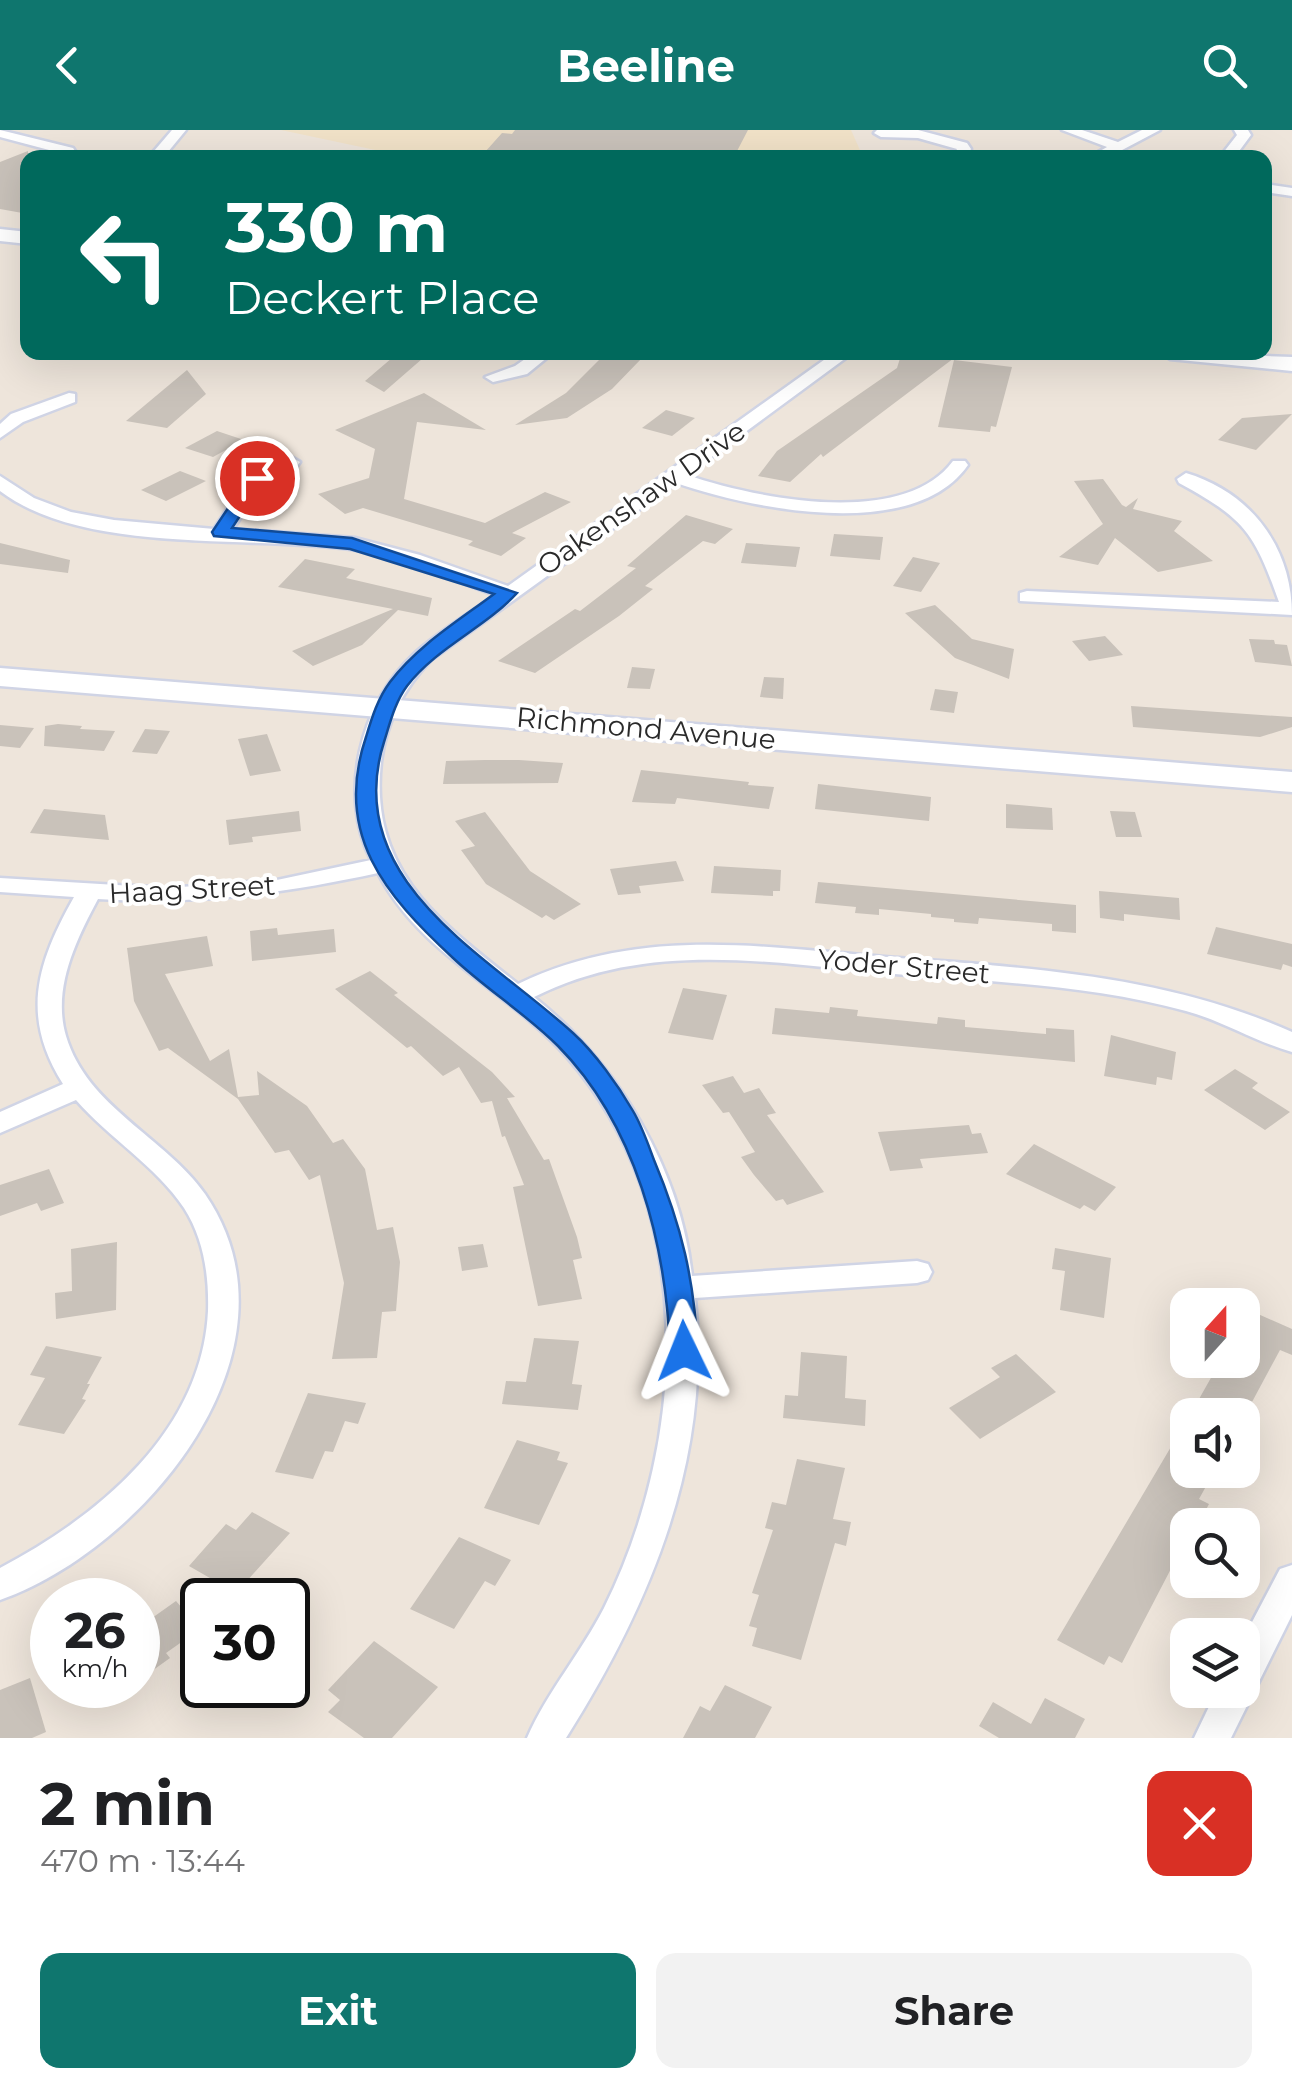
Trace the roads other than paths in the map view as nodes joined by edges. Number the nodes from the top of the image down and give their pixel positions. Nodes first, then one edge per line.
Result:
1 (179, 130) edge
2 (1069, 130) edge
3 (1153, 130) edge
4 (882, 136) edge
5 (4, 137) edge
6 (1118, 146) junction
7 (63, 150) edge
8 (161, 150) edge
9 (961, 150) edge
10 (1110, 150) edge
11 (535, 360) edge
12 (835, 360) edge
13 (1251, 360) edge
14 (1292, 364) edge
15 (493, 377) dead end
16 (69, 398) dead end
17 (0, 433) edge
18 (291, 462) dead end
19 (959, 466) dead end
20 (672, 476) junction
21 (1186, 479) dead end
22 (0, 482) edge
23 (220, 532) junction
24 (508, 593) junction
25 (1026, 596) dead end
26 (1291, 609) edge
27 (0, 677) edge
28 (385, 707) junction
29 (1292, 782) edge
30 (383, 865) junction
31 (0, 885) edge
32 (88, 894) junction
33 (514, 997) junction
34 (1292, 1043) edge
35 (80, 1088) junction
36 (0, 1123) edge
37 (917, 1272) dead end
38 (681, 1288) junction
39 (1292, 1580) edge
40 (0, 1585) edge
41 (1260, 1643) edge
42 (1227, 1708) edge
43 (545, 1738) edge
44 (1212, 1738) edge

1 - 8 street
2 - 6 street
3 - 6 street
4 - 9 street
5 - 7 street
6 - 10 street
11 - 15 street
12 - 20 street, Oakenshaw Drive
13 - 14 street
16 - 17 street
18 - 23 street
19 - 20 street
20 - 24 street, Oakenshaw Drive
21 - 26 street
22 - 23 street
23 - 24 street
24 - 28 street, Oakenshaw Drive
25 - 26 street
27 - 28 street, Richmond Avenue
28 - 29 street, Richmond Avenue
28 - 30 street, Oakenshaw Drive
30 - 32 street, Haag Street
30 - 33 street, Oakenshaw Drive
31 - 32 street, Haag Street
32 - 35 street
33 - 34 street, Yoder Street
33 - 38 street, Oakenshaw Drive
35 - 36 street
35 - 40 street
37 - 38 street
38 - 43 street, Oakenshaw Drive
39 - 41 street
42 - 44 street

